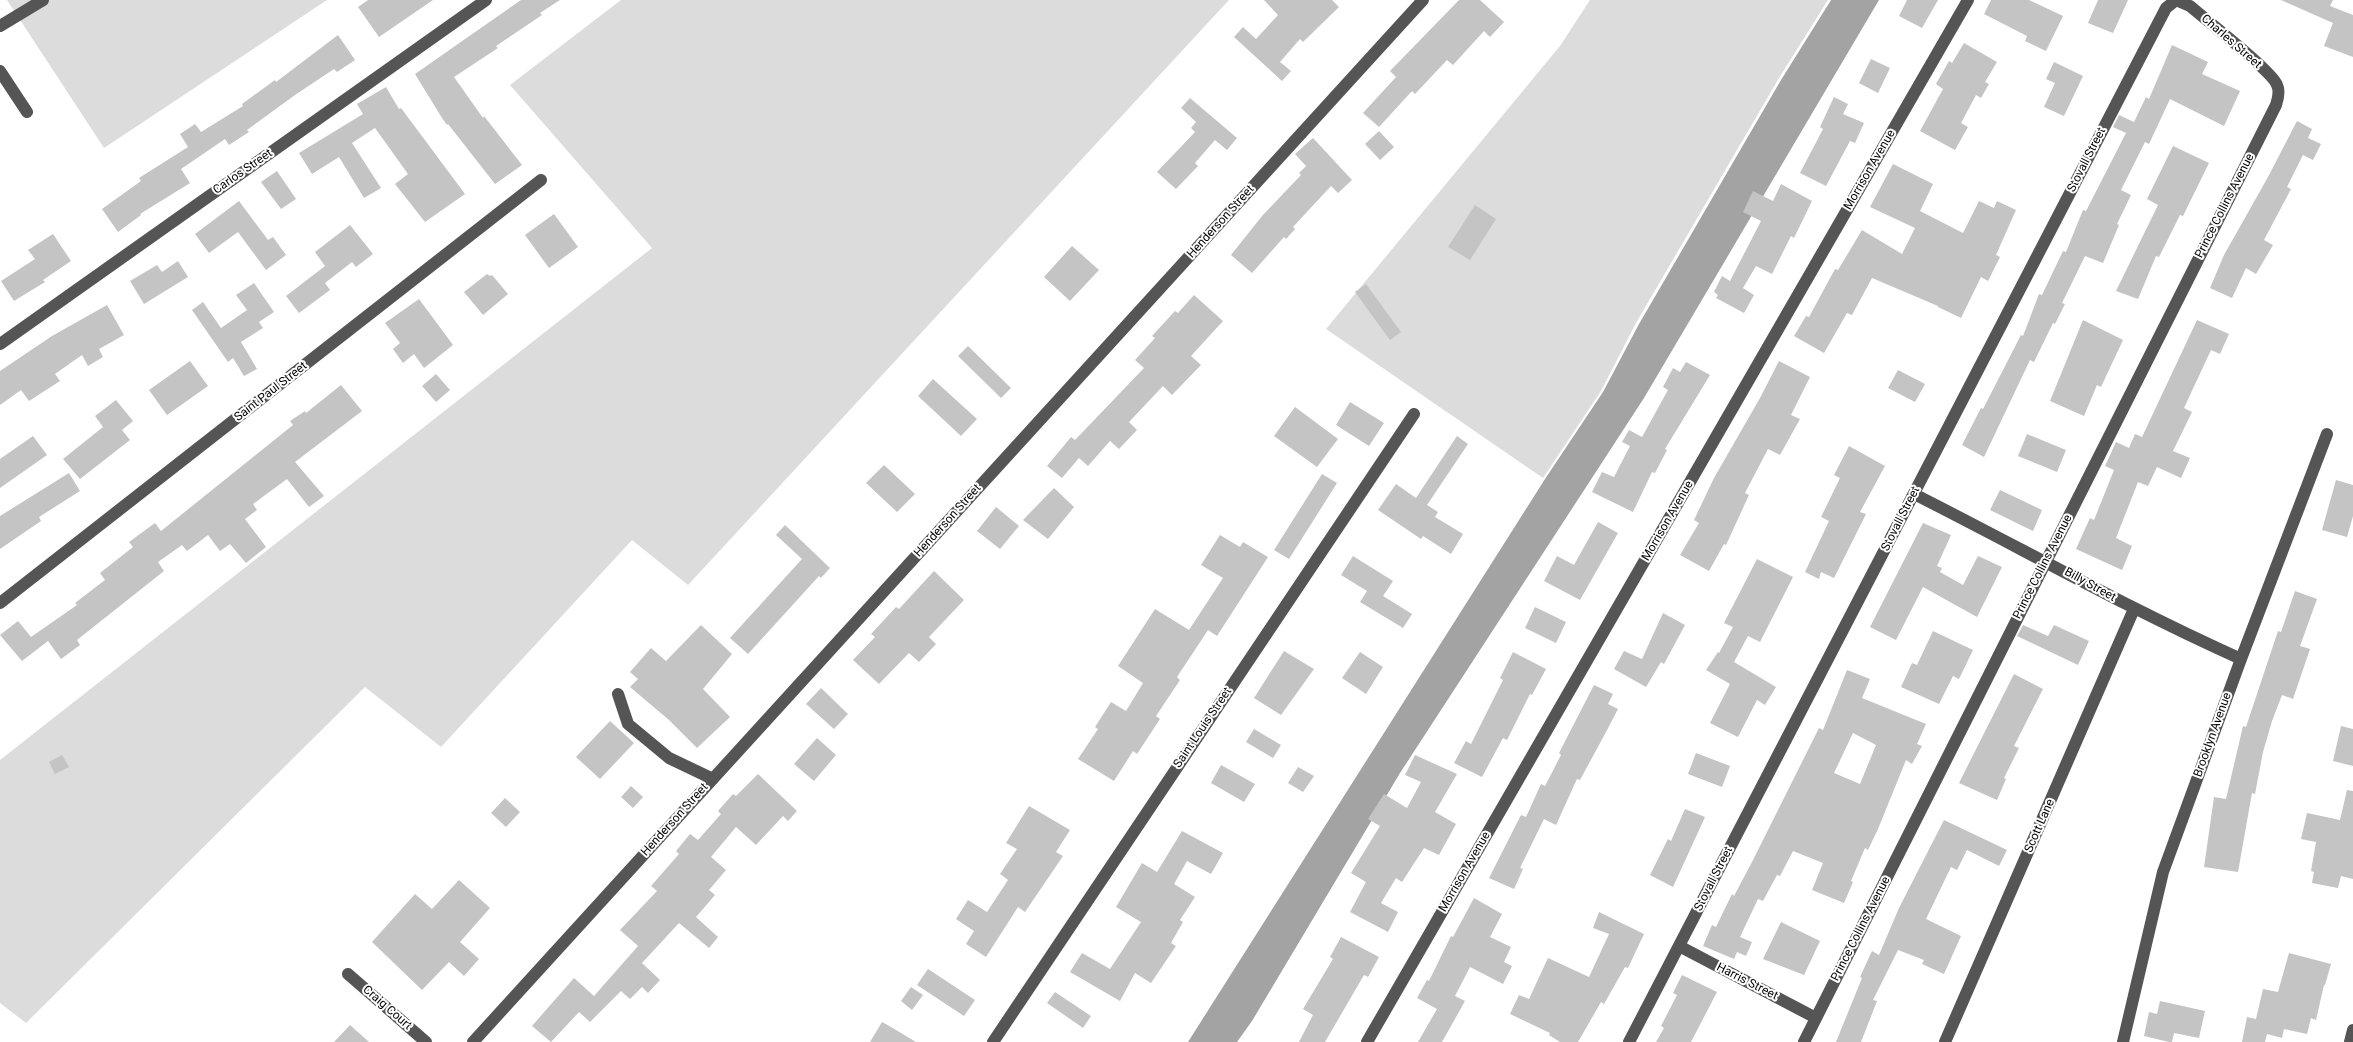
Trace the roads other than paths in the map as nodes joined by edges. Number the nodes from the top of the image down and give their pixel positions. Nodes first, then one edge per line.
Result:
1 (43, 0) edge
2 (486, 0) edge
3 (1423, 0) edge
4 (1968, 0) edge
5 (2176, 0) edge
6 (0, 26) edge
7 (0, 71) edge
8 (2278, 92) joint
9 (27, 112) dead end
10 (541, 180) dead end
11 (0, 344) edge
12 (1414, 414) dead end
13 (2327, 434) dead end
14 (1914, 494) junction
15 (2046, 561) junction
16 (0, 603) edge
17 (2134, 609) junction
18 (2241, 660) junction
19 (618, 694) dead end
20 (713, 779) junction
21 (1679, 946) junction
22 (348, 974) dead end
23 (1816, 1018) junction
24 (2353, 1030) edge
25 (426, 1042) edge
26 (472, 1042) edge
27 (992, 1042) edge
28 (1368, 1042) edge
29 (1629, 1042) edge
30 (1804, 1042) edge
31 (1945, 1042) edge
32 (2123, 1042) edge
33 (2350, 1042) edge

1 - 6 street
2 - 11 street, Carlos Street
3 - 20 street, Henderson Street
4 - 28 street, Morrison Avenue
5 - 8 street, Charles Street
5 - 14 street, Stovall Street
7 - 9 street
8 - 15 street, Prince Collins Avenue
10 - 16 street, Saint Paul Street
12 - 27 street, Saint Louis Street
13 - 18 street, Brooklyn Avenue
14 - 15 street, Billy Street
14 - 21 street, Stovall Street
15 - 17 street, Billy Street
15 - 23 street, Prince Collins Avenue
17 - 18 street, Billy Street
17 - 31 street, Scott Lane
18 - 32 street, Brooklyn Avenue
19 - 20 street
20 - 26 street, Henderson Street
21 - 23 street, Harris Street
21 - 29 street, Stovall Street
22 - 25 street, Craig Court
23 - 30 street, Prince Collins Avenue
24 - 33 street

